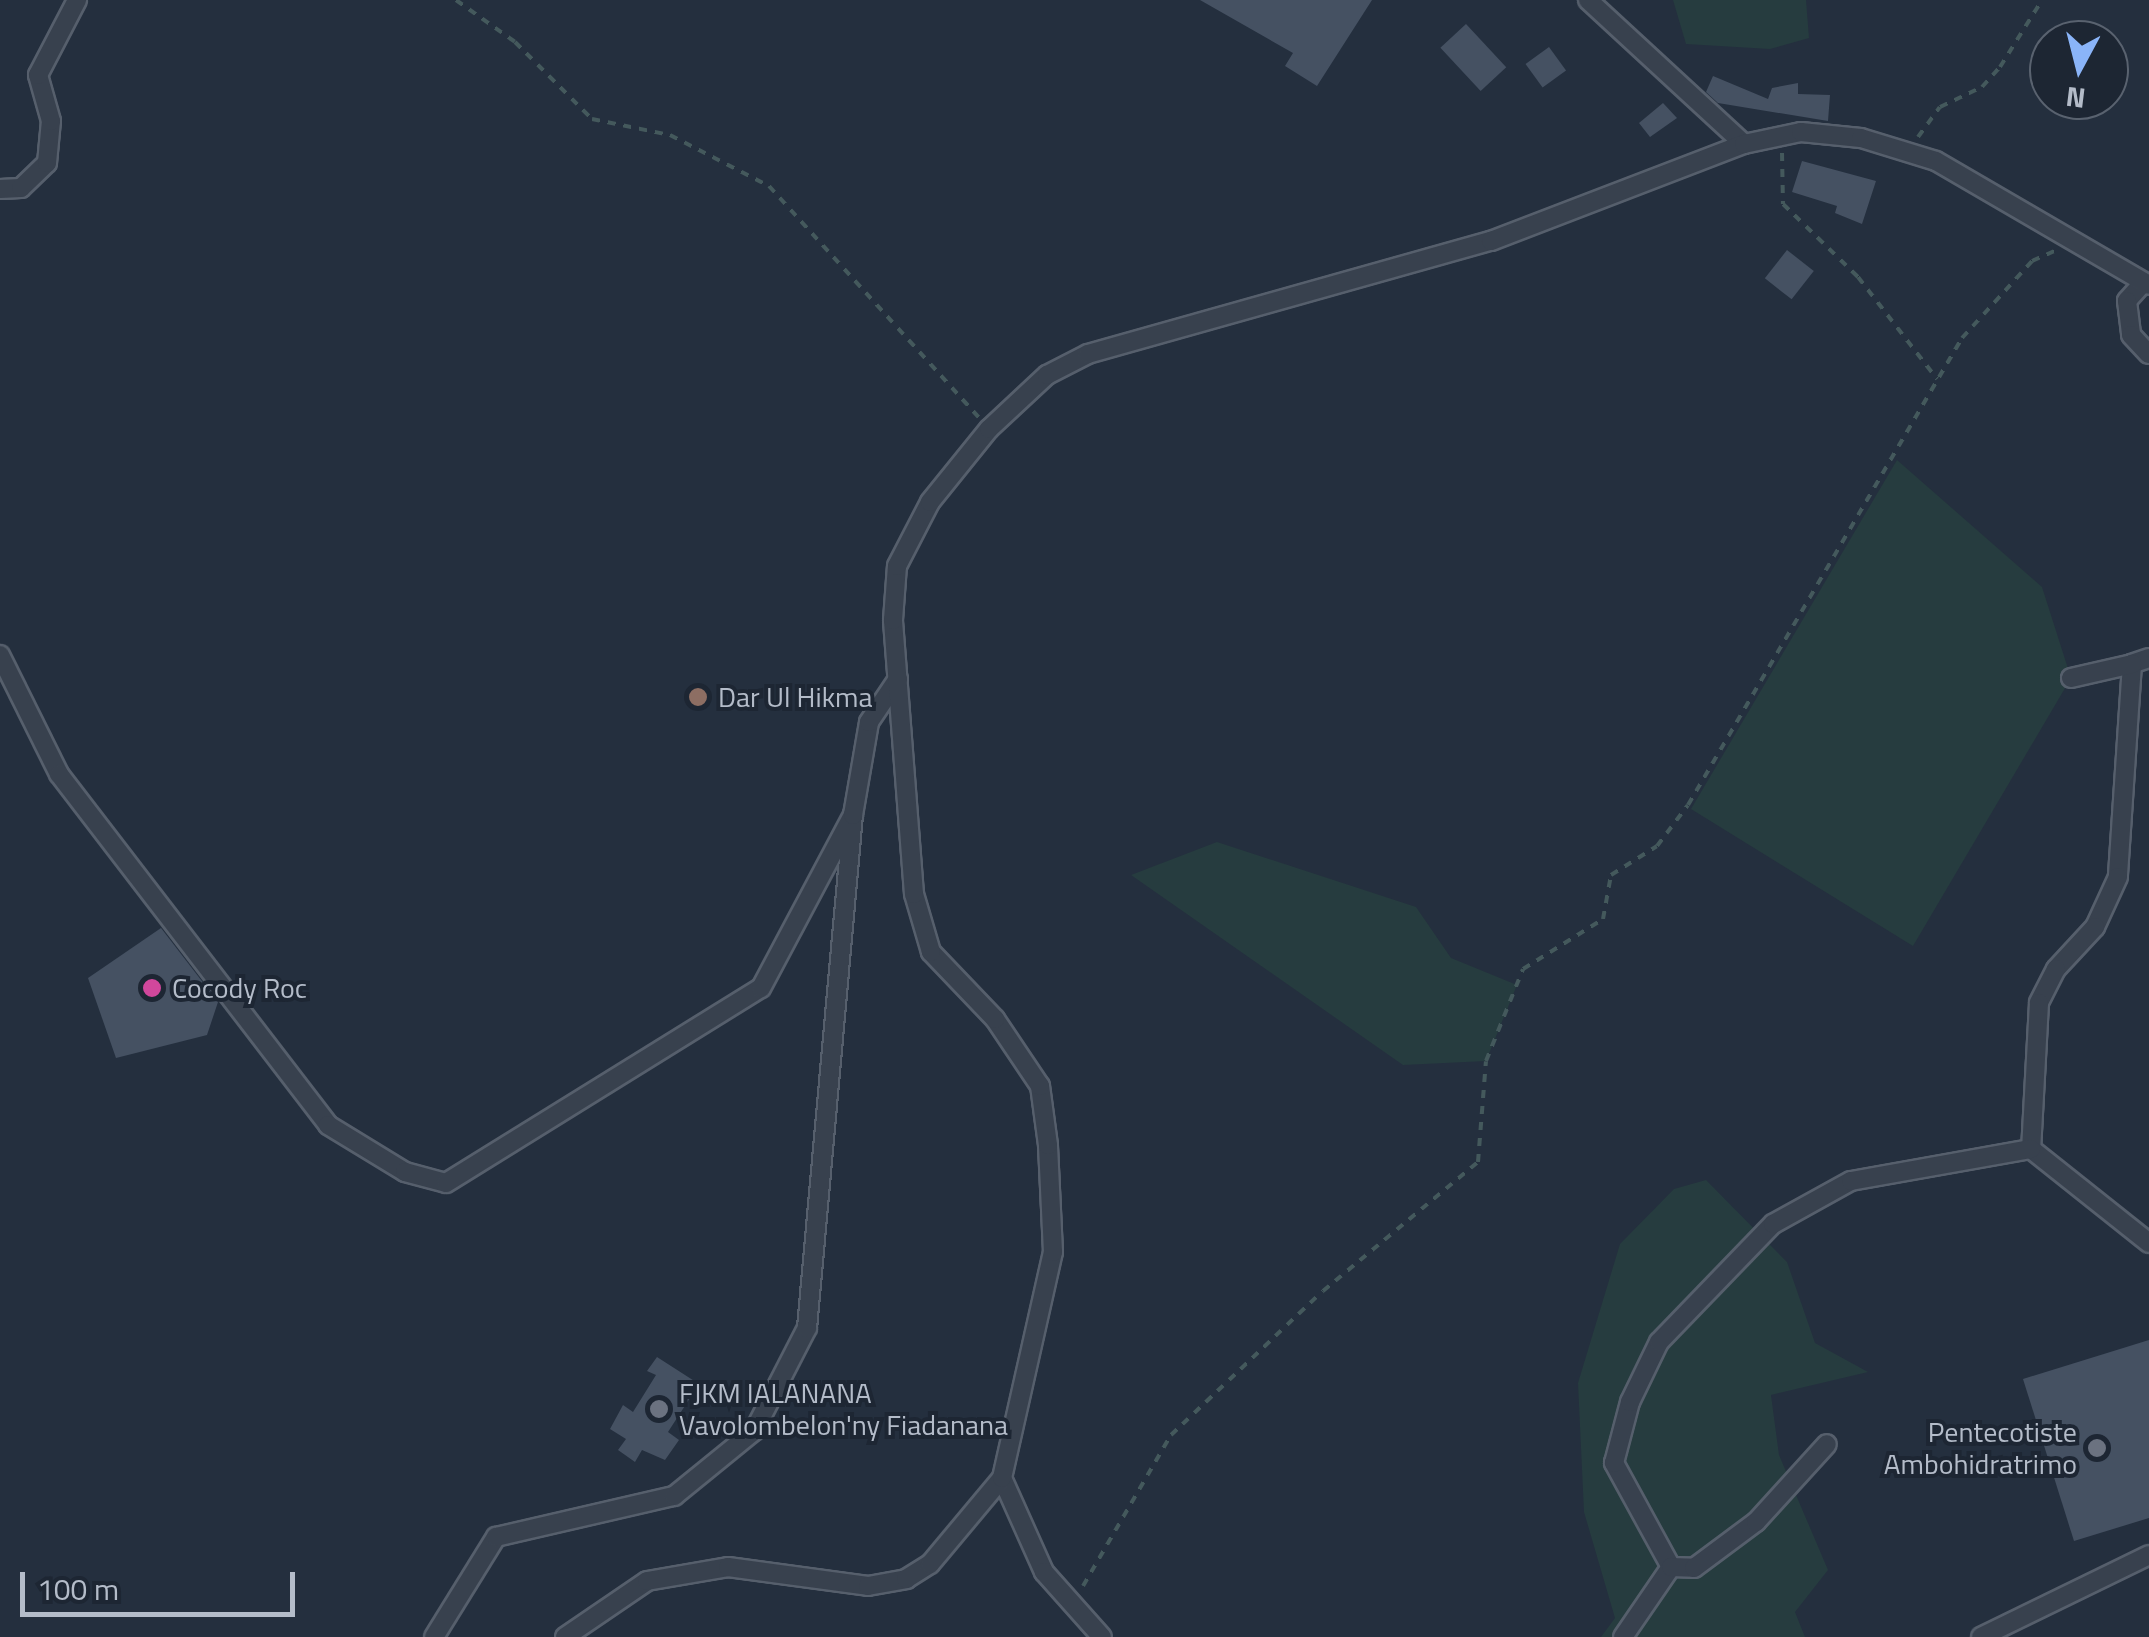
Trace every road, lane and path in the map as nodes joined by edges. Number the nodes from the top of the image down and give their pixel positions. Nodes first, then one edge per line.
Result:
1 (77, 0) edge
2 (456, 0) edge
3 (1588, 0) edge
4 (2042, 0) edge
5 (1782, 136) junction
6 (1744, 144) junction
7 (1908, 151) junction
8 (0, 189) edge
9 (2070, 244) junction
10 (2146, 284) edge
11 (2149, 354) edge
12 (1936, 380) junction
13 (990, 428) junction
14 (0, 655) edge
15 (2140, 661) edge
16 (2072, 678) dead end
17 (898, 679) junction
18 (853, 815) junction
19 (2031, 1148) junction
20 (2149, 1243) edge
21 (1827, 1444) dead end
22 (1002, 1478) junction
23 (2149, 1556) edge
24 (1671, 1567) junction
25 (1074, 1603) junction
26 (434, 1637) edge
27 (565, 1637) edge
28 (1102, 1637) edge
29 (1623, 1637) edge
30 (1981, 1637) edge

1 - 8 street
2 - 13 path
3 - 6 street
4 - 7 path
5 - 6 street
5 - 7 street
5 - 12 path
6 - 13 street
7 - 9 street
9 - 10 street
9 - 12 path
10 - 11 street
12 - 25 path
13 - 17 street
14 - 18 street
15 - 16 street
15 - 19 street
17 - 18 street
17 - 22 street
18 - 26 street
19 - 20 street
19 - 24 street
21 - 24 street
22 - 25 street
22 - 27 street
23 - 30 street
24 - 29 street
25 - 28 street

